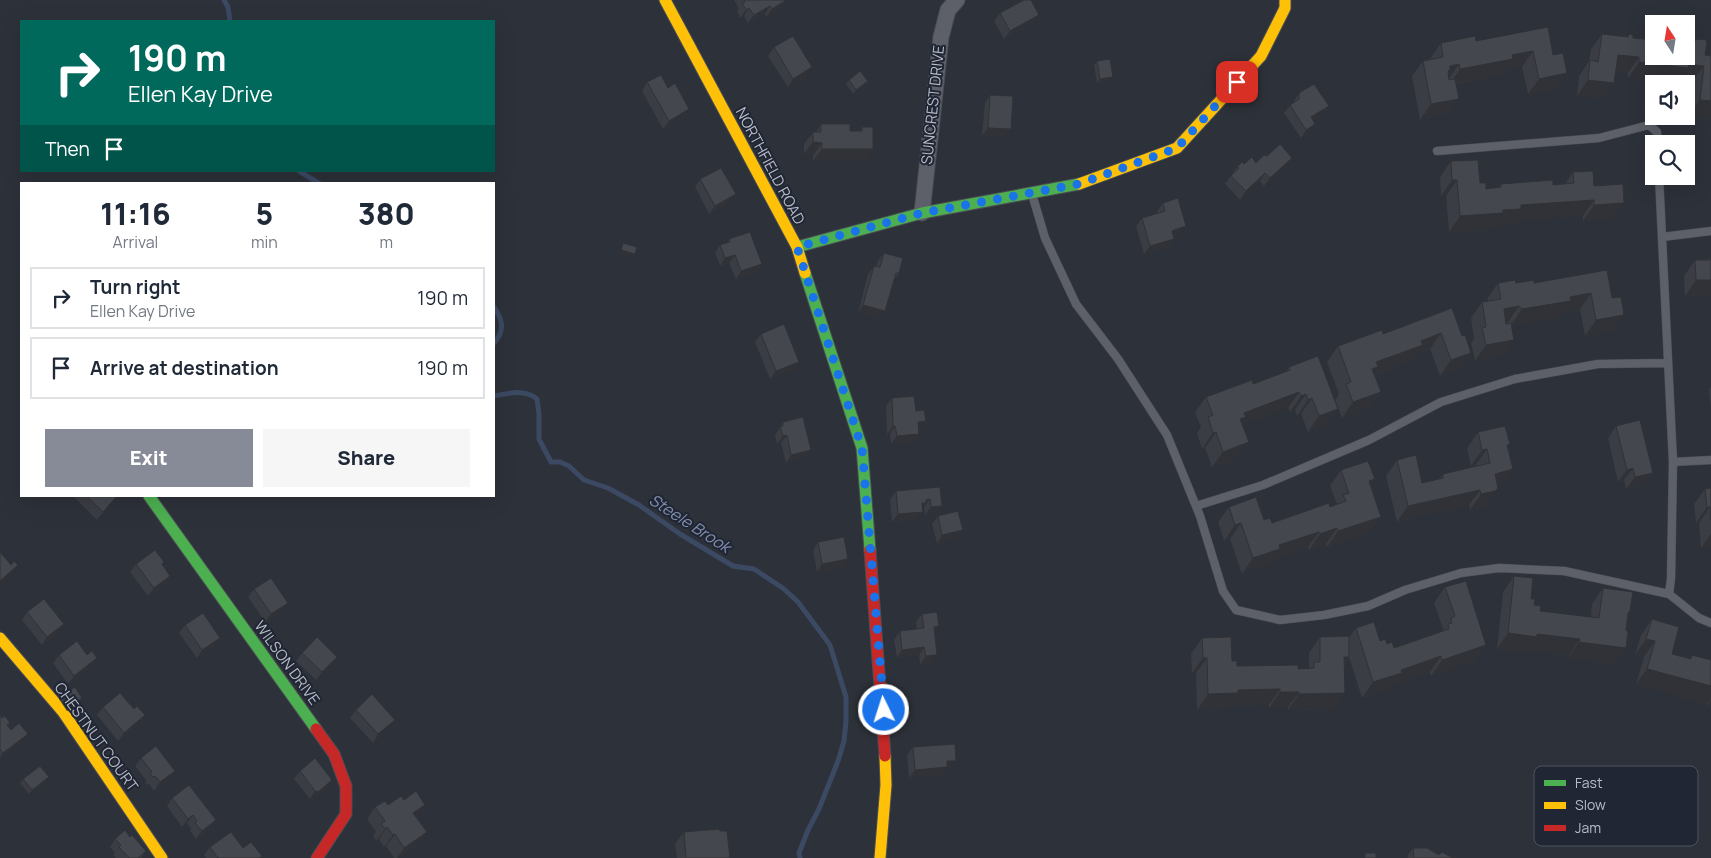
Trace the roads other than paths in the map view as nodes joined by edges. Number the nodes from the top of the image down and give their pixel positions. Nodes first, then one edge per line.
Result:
1 (665, 0) edge
2 (957, 0) edge
3 (1286, 0) edge
4 (1657, 135) edge
5 (1437, 151) dead end
6 (1659, 185) edge
7 (1032, 192) junction
8 (922, 213) junction
9 (1711, 231) edge
10 (1662, 237) junction
11 (797, 247) junction
12 (1668, 363) junction
13 (1711, 460) edge
14 (1673, 462) junction
15 (149, 497) edge
16 (1196, 506) junction
17 (1669, 594) junction
18 (1711, 623) edge
19 (0, 638) edge
20 (162, 858) edge
21 (317, 858) edge
22 (880, 858) edge

1 - 11 street, NORTHFIELD ROAD
2 - 8 street, SUNCREST DRIVE
3 - 7 street
4 - 5 lane
6 - 10 lane
7 - 8 street
7 - 16 lane
8 - 11 street
9 - 10 lane
10 - 12 lane
11 - 22 street, NORTHFIELD ROAD
12 - 14 lane
12 - 16 lane
13 - 14 lane
14 - 17 lane
15 - 21 street, WILSON DRIVE
16 - 17 lane
17 - 18 lane
19 - 20 street, CHESTNUT COURT

